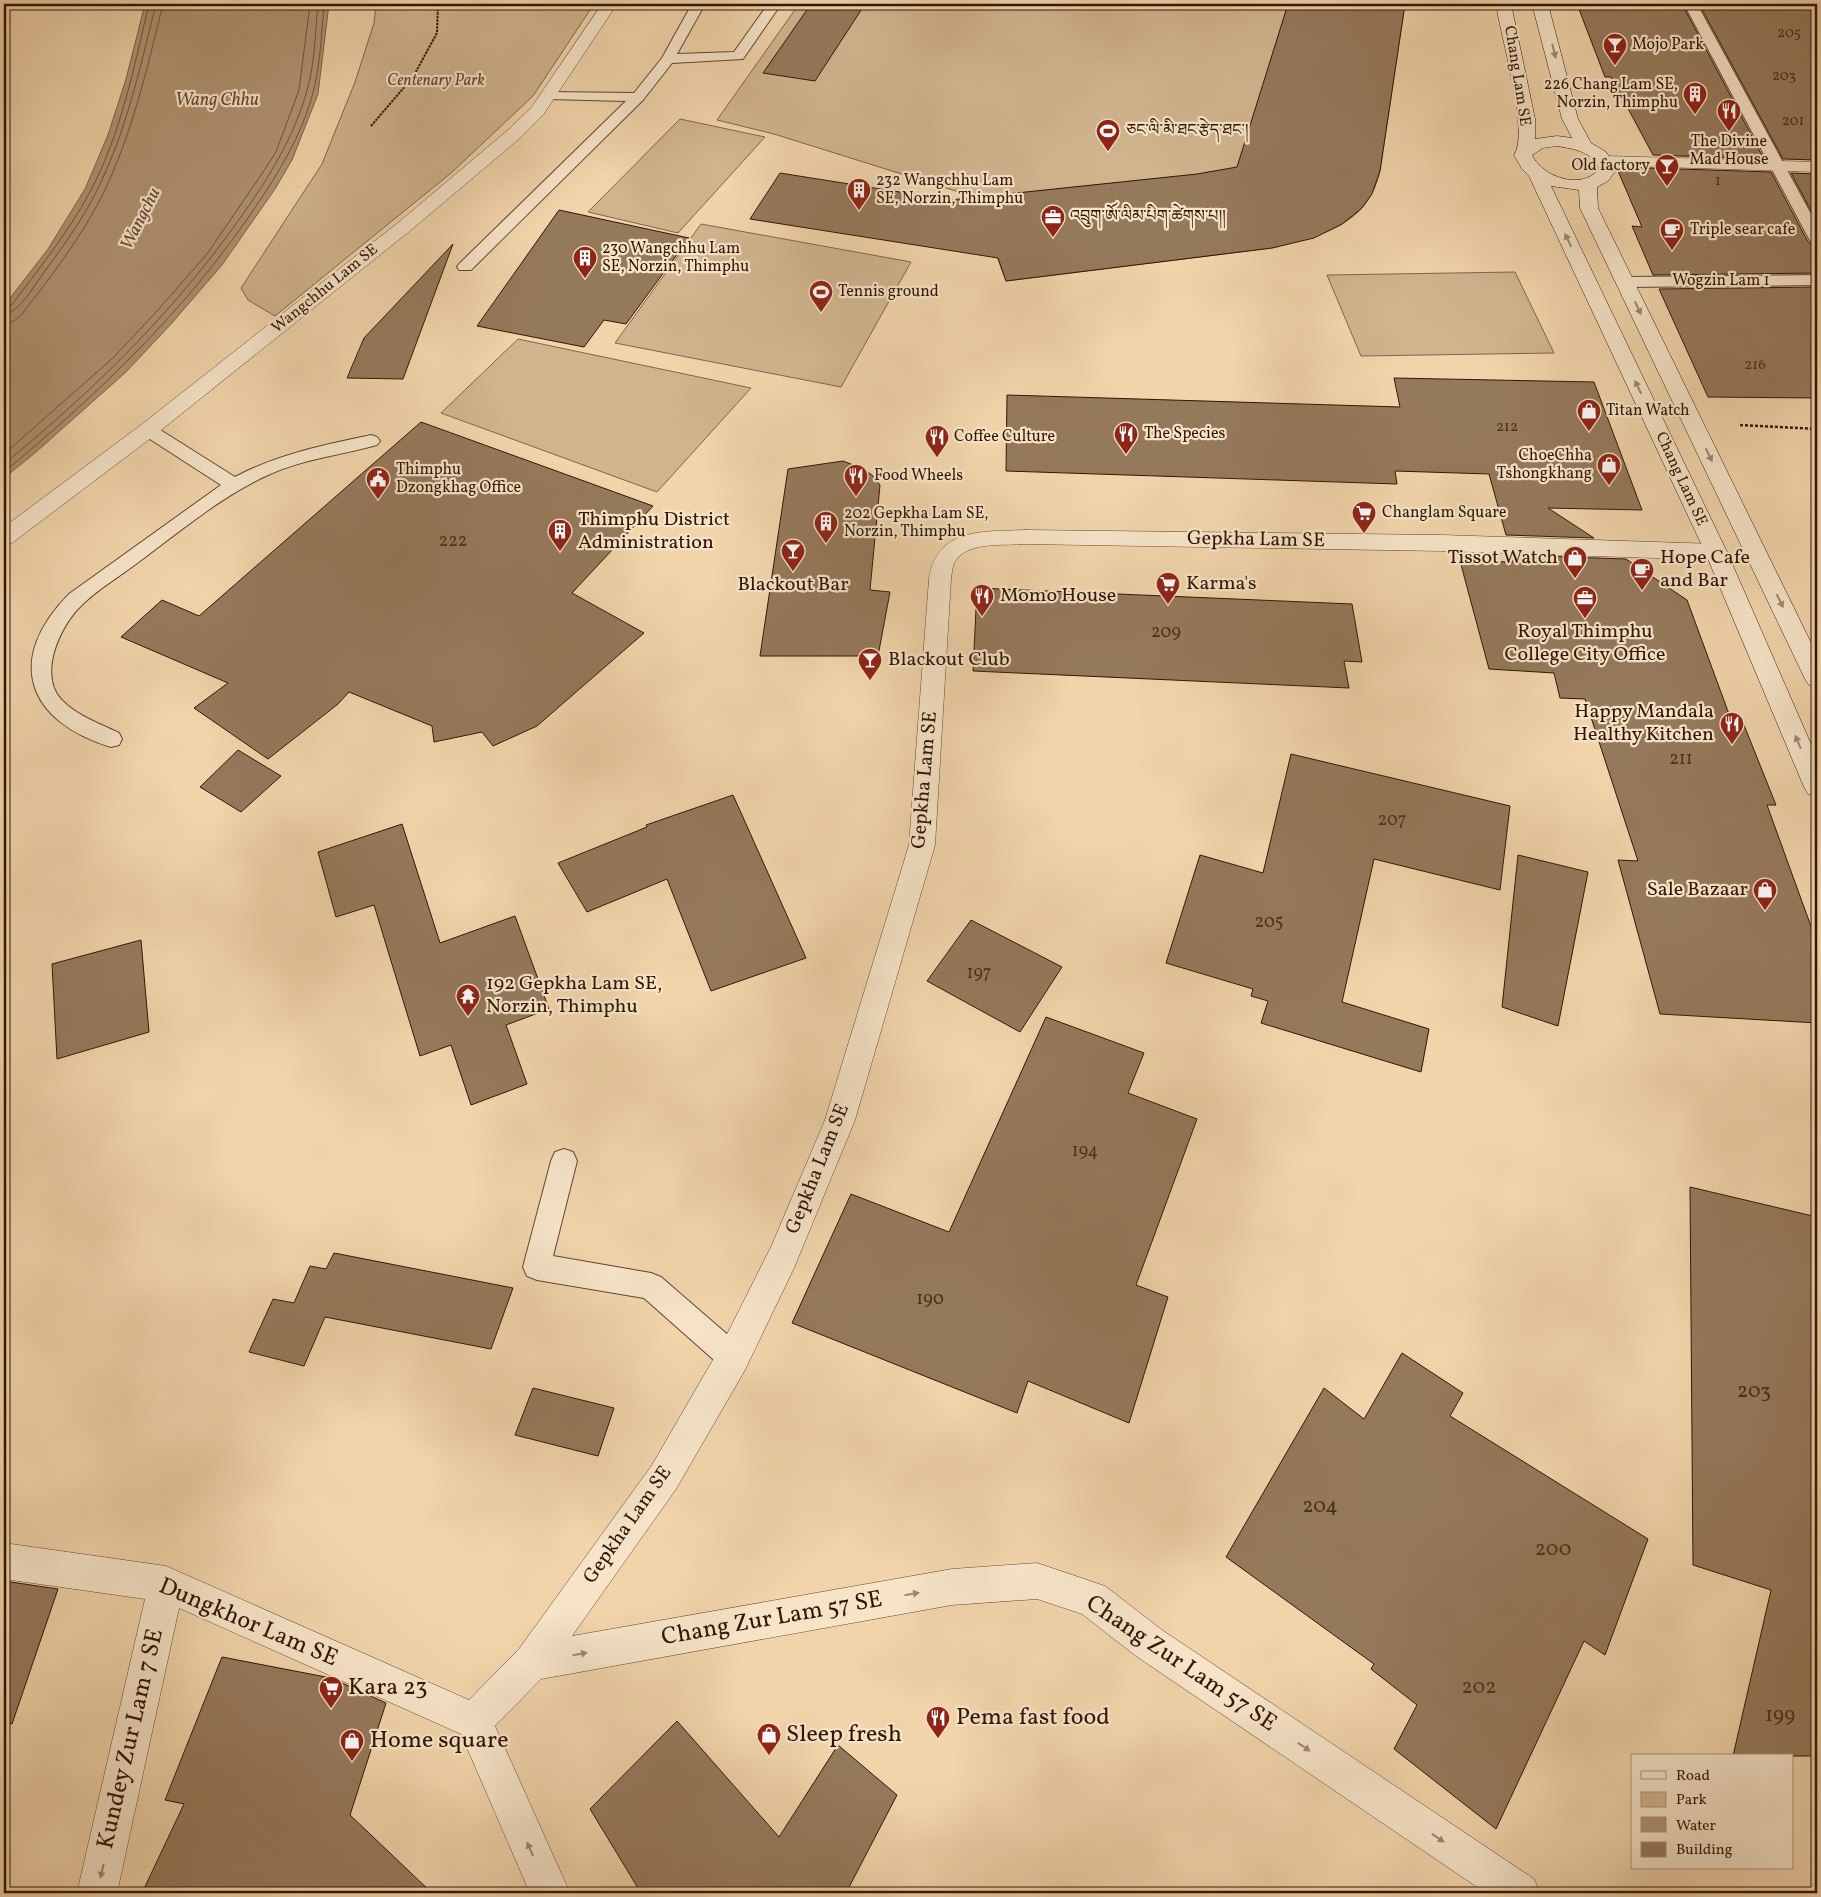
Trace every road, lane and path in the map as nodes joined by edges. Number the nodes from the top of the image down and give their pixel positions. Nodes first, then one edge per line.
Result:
1 (438, 4) edge
2 (609, 4) edge
3 (698, 4) edge
4 (774, 4) edge
5 (1504, 4) edge
6 (1540, 4) edge
7 (1690, 4) edge
8 (668, 59) junction
9 (549, 95) junction
10 (638, 97) junction
11 (371, 126) dead end
12 (1584, 146) junction
13 (1526, 150) junction
14 (1606, 161) junction
15 (1777, 166) junction
16 (1817, 167) edge
17 (1537, 174) junction
18 (1588, 183) junction
19 (1817, 239) edge
20 (465, 267) dead end
21 (1817, 280) edge
22 (1626, 282) junction
23 (1692, 420) junction
24 (1817, 429) edge
25 (148, 430) junction
26 (371, 441) dead end
27 (235, 485) junction
28 (4, 538) edge
29 (1716, 552) junction
30 (1817, 679) edge
31 (111, 739) dead end
32 (1817, 787) edge
33 (564, 1161) dead end
34 (732, 1358) junction
35 (4, 1562) edge
36 (166, 1584) junction
37 (532, 1662) junction
38 (474, 1721) junction
39 (97, 1893) edge
40 (550, 1893) edge
41 (1520, 1893) edge

1 - 11 path
2 - 9 street, Wangchhu Lam SE
3 - 8 lane
4 - 8 lane
5 - 13 street, Chang Lam SE
6 -> 12 street, Chang Lam SE
7 - 15 lane
8 - 10 lane
9 - 10 lane
9 - 25 street, Wangchhu Lam SE
10 - 20 lane
12 - 13 street
12 - 14 street
13 - 17 street, Chang Lam SE
14 - 15 street
14 - 18 street
15 - 16 street
15 - 19 lane
17 - 18 street
29 -> 17 street, Chang Lam SE
18 - 22 street, Chang Lam SE
21 - 22 lane, Wogzin Lam 1
22 -> 23 street, Chang Lam SE
23 - 24 path
23 -> 30 street, Chang Lam SE
25 - 27 lane
25 - 28 street, Wangchhu Lam SE
26 - 27 lane
27 - 31 lane
32 -> 29 street, Chang Lam SE
29 - 34 street, Gepkha Lam SE
33 - 34 lane
34 - 37 street, Gepkha Lam SE
35 - 36 street, Dungkhor Lam SE
36 - 38 street, Dungkhor Lam SE
36 -> 39 street, Kundey Zur Lam 7 SE
37 - 38 street, Gepkha Lam SE
37 -> 41 street, Chang Zur Lam 57 SE
40 -> 38 street

